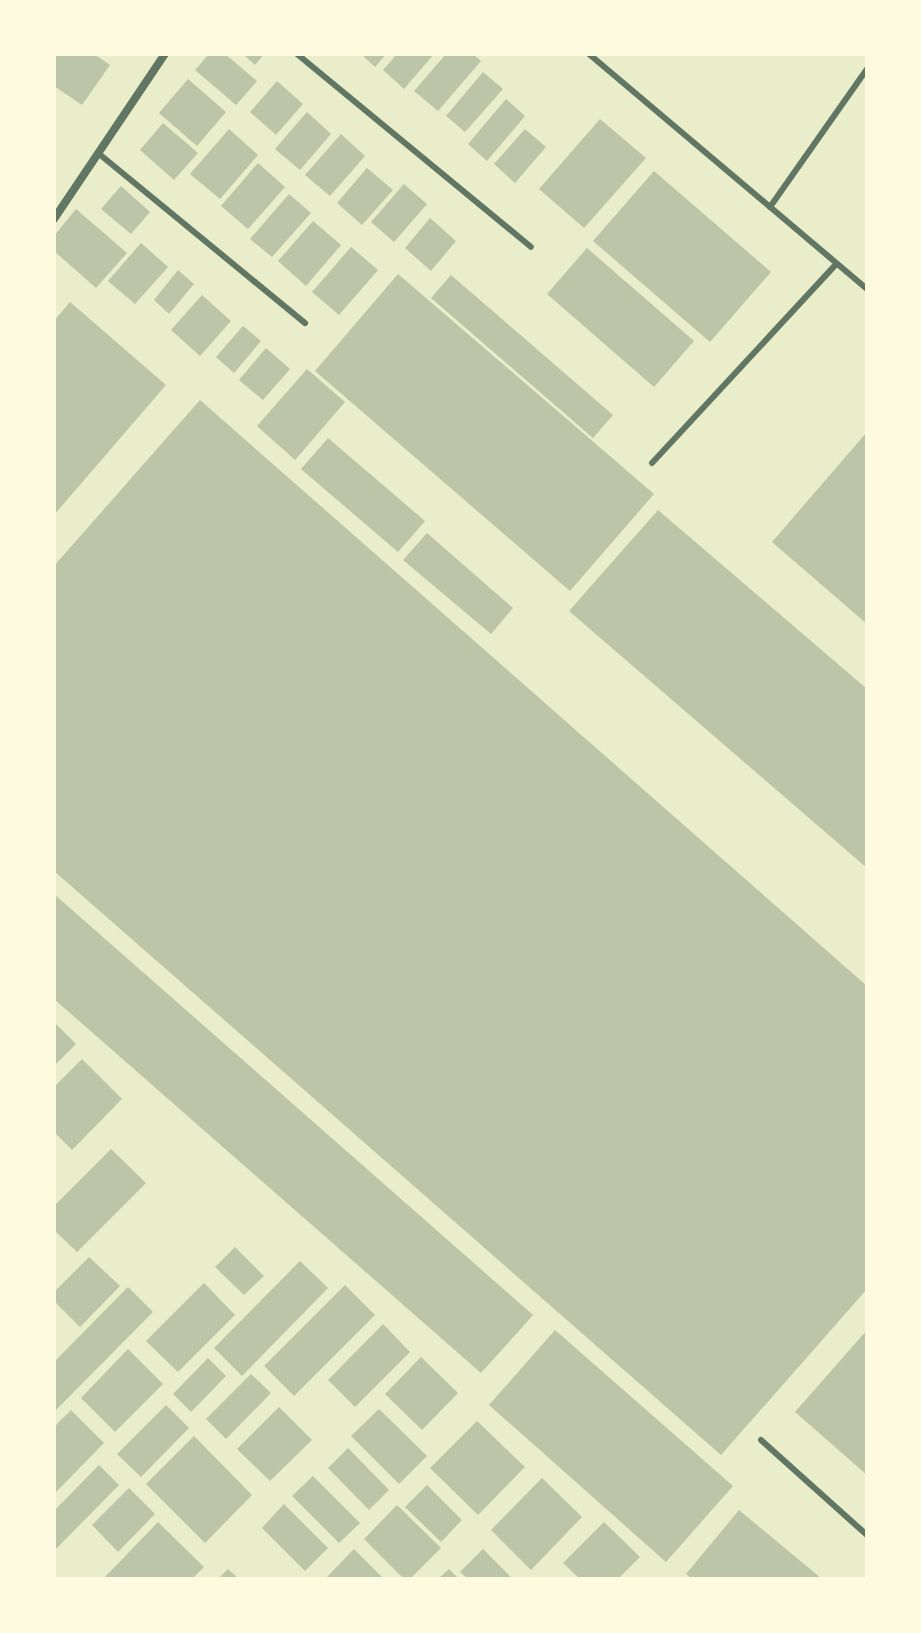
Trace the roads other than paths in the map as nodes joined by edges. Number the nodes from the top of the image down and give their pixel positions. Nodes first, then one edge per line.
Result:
1 (165, 54) edge
2 (297, 54) edge
3 (589, 54) edge
4 (867, 69) edge
5 (98, 153) junction
6 (770, 207) junction
7 (54, 219) edge
8 (531, 247) dead end
9 (836, 264) junction
10 (867, 289) edge
11 (305, 323) dead end
12 (652, 463) dead end
13 (761, 1440) dead end
14 (867, 1535) edge

1 - 5 street
2 - 8 lane
3 - 6 lane
4 - 6 lane
5 - 7 street
5 - 11 lane
6 - 9 lane
9 - 10 lane
9 - 12 lane
13 - 14 lane

